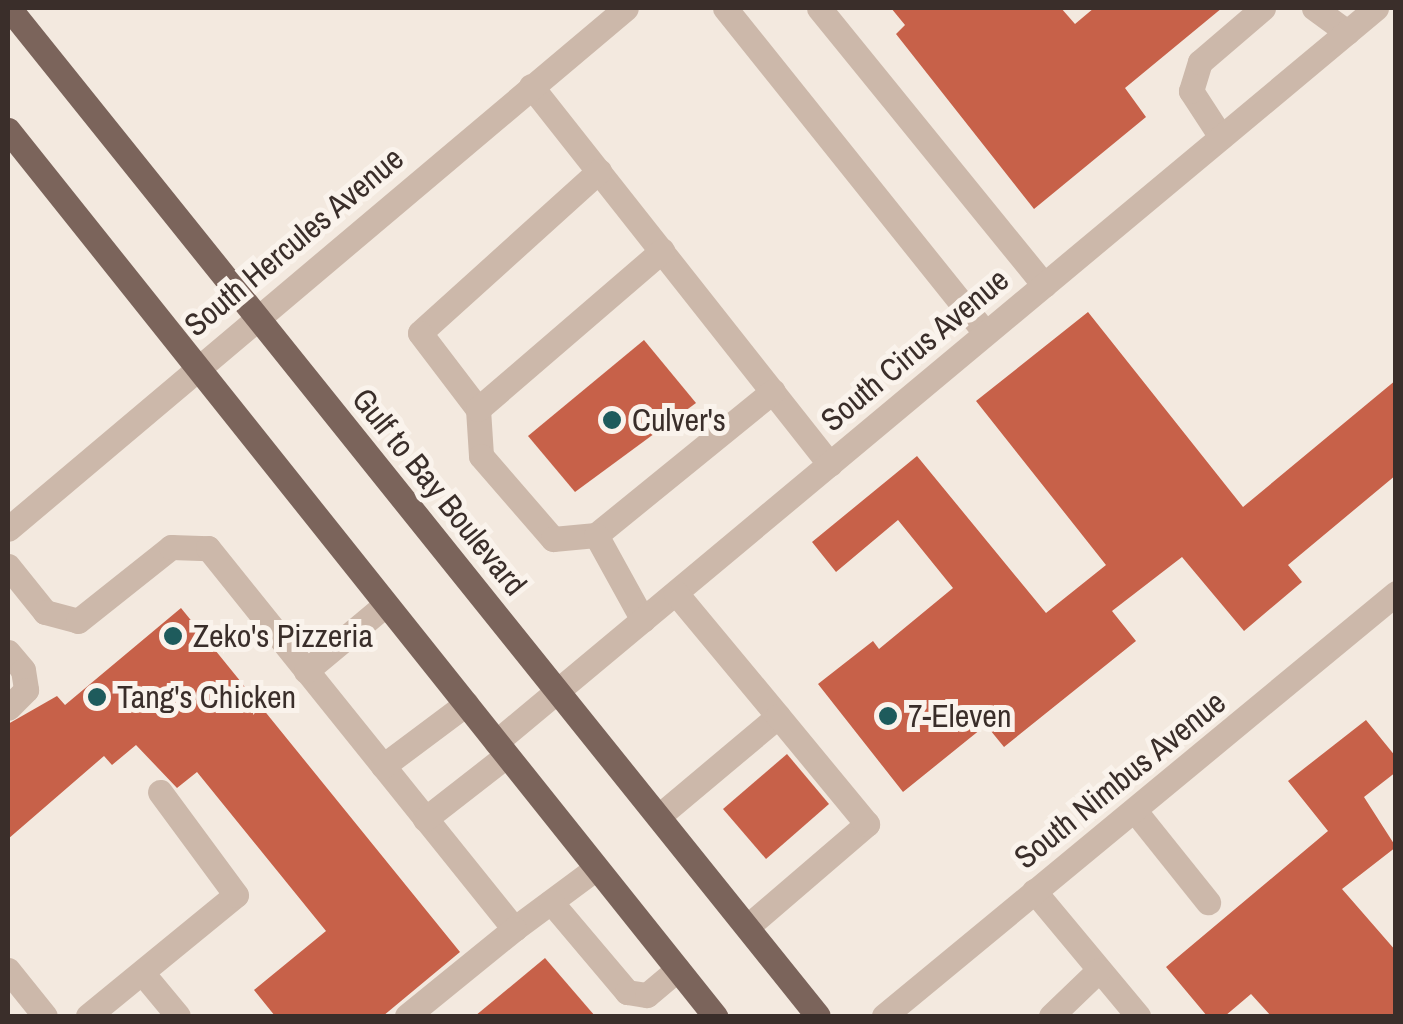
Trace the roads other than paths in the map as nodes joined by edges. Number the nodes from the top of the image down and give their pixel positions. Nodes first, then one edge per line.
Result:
1 (10, 8) edge
2 (626, 8) edge
3 (819, 8) edge
4 (1263, 8) edge
5 (1314, 8) edge
6 (1376, 8) edge
7 (739, 12) edge
8 (1347, 32) junction
9 (532, 86) junction
10 (8, 130) edge
11 (1220, 138) junction
12 (599, 171) junction
13 (662, 251) junction
14 (1044, 284) junction
15 (256, 316) junction
16 (986, 334) junction
17 (196, 366) junction
18 (773, 391) junction
19 (478, 409) junction
20 (830, 464) junction
21 (8, 529) edge
22 (596, 536) junction
23 (8, 566) edge
24 (676, 593) junction
25 (1396, 593) edge
26 (386, 604) junction
27 (644, 620) junction
28 (8, 652) edge
29 (306, 670) junction
30 (558, 691) junction
31 (466, 704) junction
32 (8, 708) edge
33 (778, 716) junction
34 (501, 749) junction
35 (383, 766) junction
36 (160, 792) dead end
37 (1135, 810) junction
38 (659, 816) junction
39 (425, 820) junction
40 (596, 868) junction
41 (1034, 891) junction
42 (551, 902) junction
43 (1208, 902) dead end
44 (748, 926) junction
45 (514, 930) junction
46 (678, 969) junction
47 (8, 970) edge
48 (1099, 970) junction
49 (144, 974) junction
50 (45, 1016) edge
51 (88, 1016) edge
52 (178, 1016) edge
53 (407, 1016) edge
54 (716, 1016) edge
55 (818, 1016) edge
56 (884, 1016) edge
57 (1052, 1016) edge
58 (1138, 1016) edge

1 - 15 main road, Gulf to Bay Boulevard
2 - 9 street, South Hercules Avenue
3 - 14 street
4 - 11 street
5 - 8 street
6 - 8 street, South Cirus Avenue
7 - 16 street
8 - 11 street, South Cirus Avenue
9 - 12 street
9 - 15 street, South Hercules Avenue
10 - 17 main road
11 - 14 street, South Cirus Avenue
12 - 13 street
12 - 19 street
13 - 18 street
13 - 19 street
14 - 16 street, South Cirus Avenue
15 - 17 street, South Hercules Avenue
15 - 30 main road, Gulf to Bay Boulevard
16 - 20 street, South Cirus Avenue
17 - 21 street, South Hercules Avenue
17 - 26 main road
18 - 20 street
18 - 22 street
19 - 22 street
20 - 24 street, South Cirus Avenue
22 - 27 street
23 - 29 street
24 - 27 street, South Cirus Avenue
24 - 33 street
25 - 37 street, South Nimbus Avenue
26 - 29 street
26 - 31 main road
27 - 30 street, South Cirus Avenue
28 - 32 street
29 - 35 street
30 - 34 street, South Cirus Avenue
30 - 38 main road, Gulf to Bay Boulevard
31 - 34 main road
31 - 35 street
33 - 38 street
33 - 44 street
34 - 39 street, South Cirus Avenue
34 - 40 main road
35 - 39 street
36 - 49 street
37 - 41 street, South Nimbus Avenue
37 - 43 street
38 - 44 main road, Gulf to Bay Boulevard
39 - 45 street
40 - 42 street
40 - 46 main road
41 - 48 street
41 - 56 street, South Nimbus Avenue
42 - 45 street
42 - 46 street
44 - 55 main road, Gulf to Bay Boulevard
45 - 53 street
46 - 54 main road
47 - 50 street
48 - 57 street
48 - 58 street
49 - 51 street
49 - 52 street

